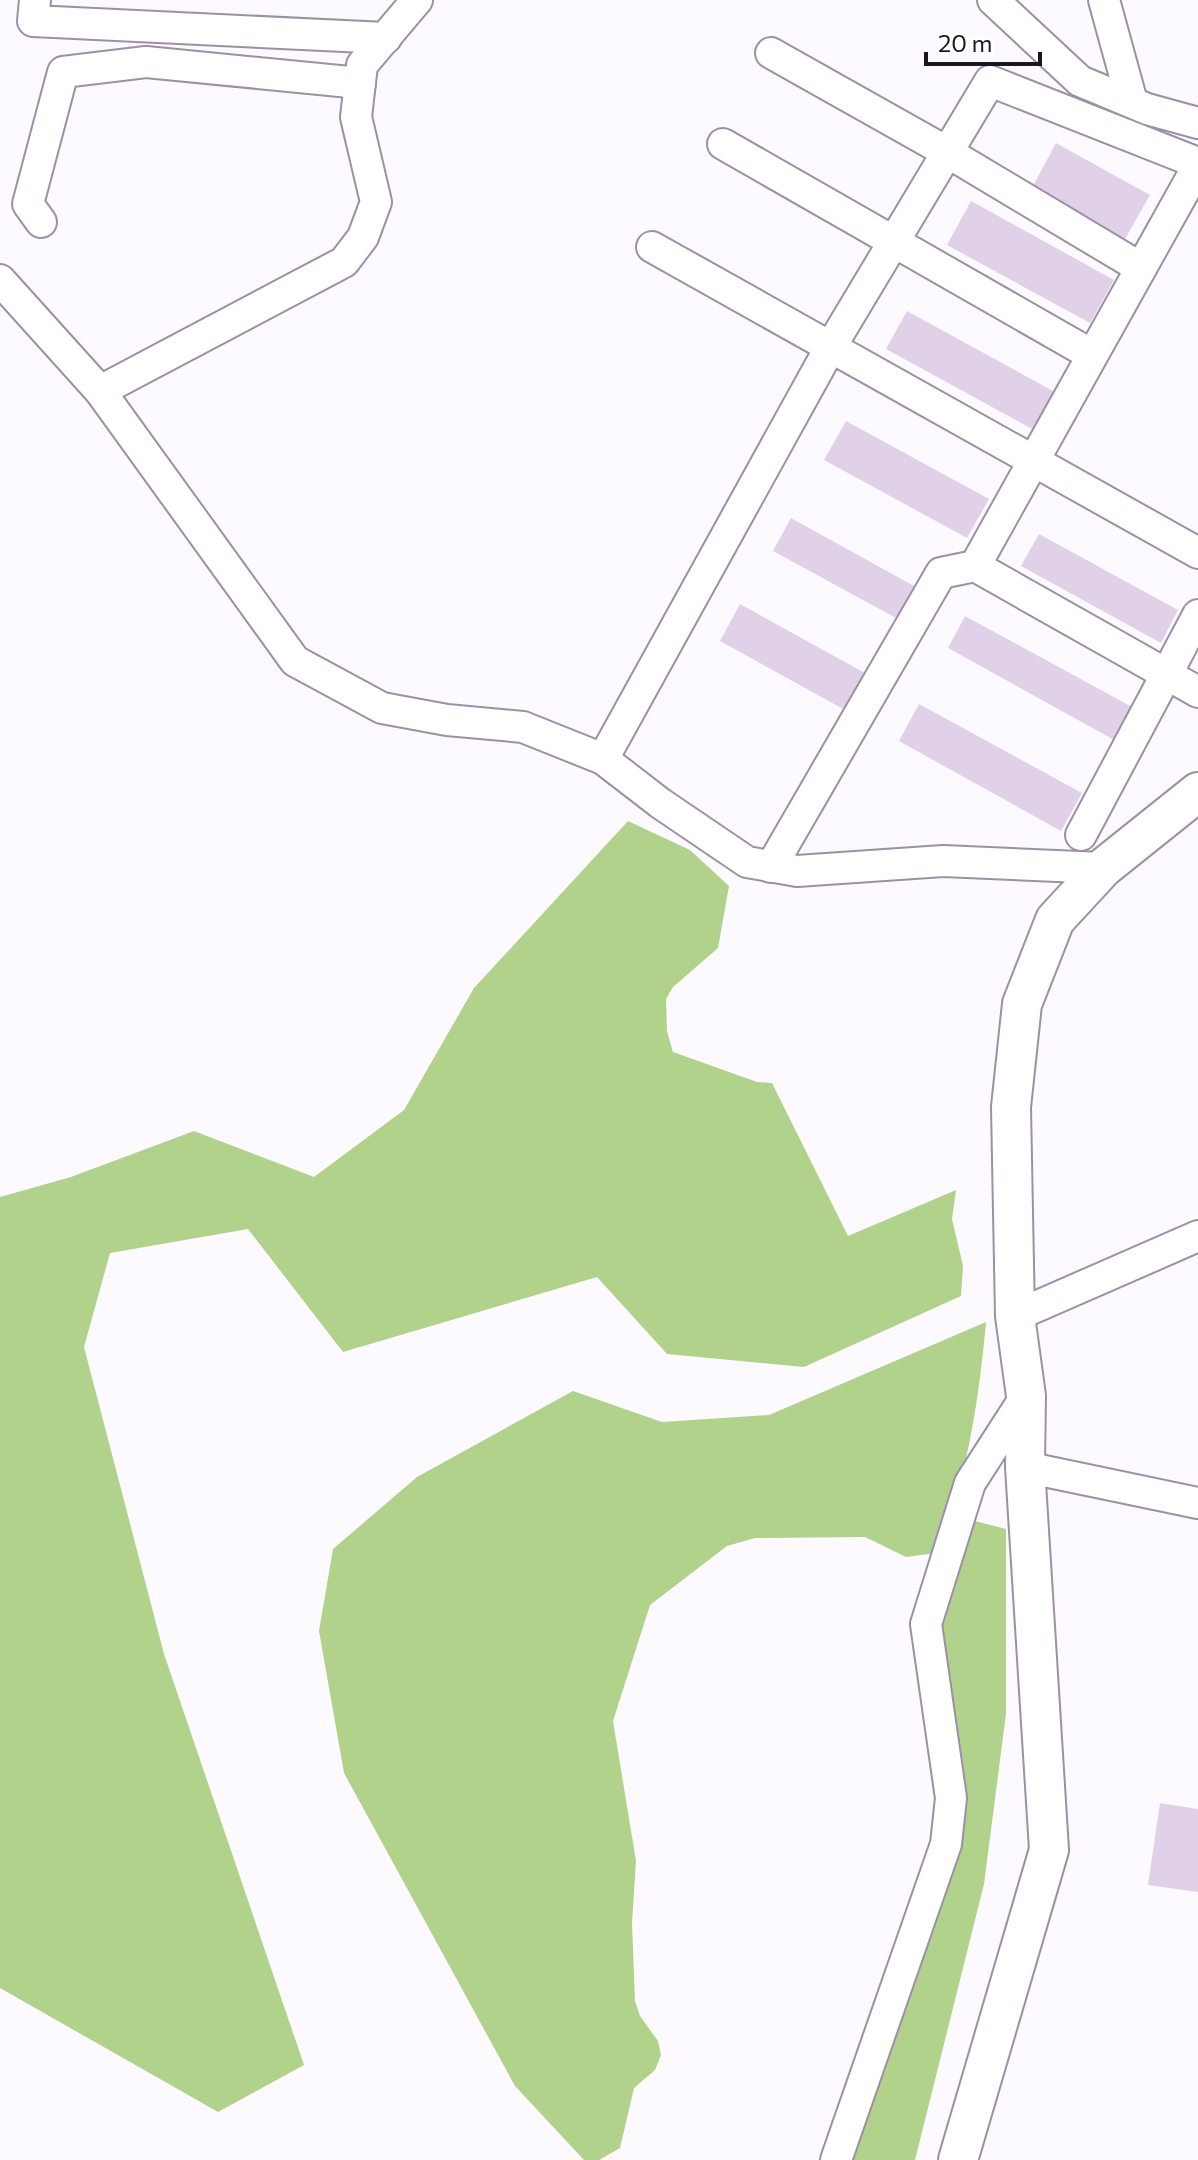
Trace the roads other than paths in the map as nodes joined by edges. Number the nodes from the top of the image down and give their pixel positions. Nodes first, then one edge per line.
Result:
1 (35, 0) edge
2 (417, 0) edge
3 (993, 0) edge
4 (1104, 0) edge
5 (386, 38) junction
6 (771, 53) dead end
7 (360, 83) junction
8 (1132, 102) junction
9 (1198, 123) edge
10 (723, 144) dead end
11 (947, 152) junction
12 (1198, 164) edge
13 (41, 222) dead end
14 (893, 243) junction
15 (652, 247) dead end
16 (1141, 268) junction
17 (0, 280) edge
18 (830, 348) junction
19 (1092, 355) junction
20 (100, 391) junction
21 (1034, 459) junction
22 (1198, 553) edge
23 (975, 566) junction
24 (1198, 615) edge
25 (1167, 672) junction
26 (1198, 692) edge
27 (603, 759) junction
28 (1198, 792) edge
29 (1081, 835) dead end
30 (771, 867) junction
31 (1103, 868) junction
32 (1198, 1236) edge
33 (1015, 1316) junction
34 (1026, 1396) junction
35 (1025, 1467) junction
36 (1198, 1503) edge
37 (836, 2160) edge
38 (958, 2160) edge

1 - 5 street
2 - 5 street
3 - 8 street
4 - 8 street
5 - 7 street
6 - 11 street
7 - 13 street
7 - 20 street
8 - 9 street
10 - 14 street
11 - 12 street
11 - 14 street
11 - 16 street
12 - 16 street
14 - 18 street
14 - 19 street
15 - 18 street
16 - 19 street
17 - 20 street
18 - 21 street
18 - 27 street
19 - 21 street
20 - 27 street
21 - 22 street
21 - 23 street
23 - 25 street
23 - 30 street
24 - 25 street
25 - 26 street
25 - 29 street
27 - 30 street
28 - 31 street
30 - 31 street
31 - 33 street
32 - 33 street
33 - 34 street
34 - 35 street
34 - 37 street
35 - 36 street
35 - 38 street

